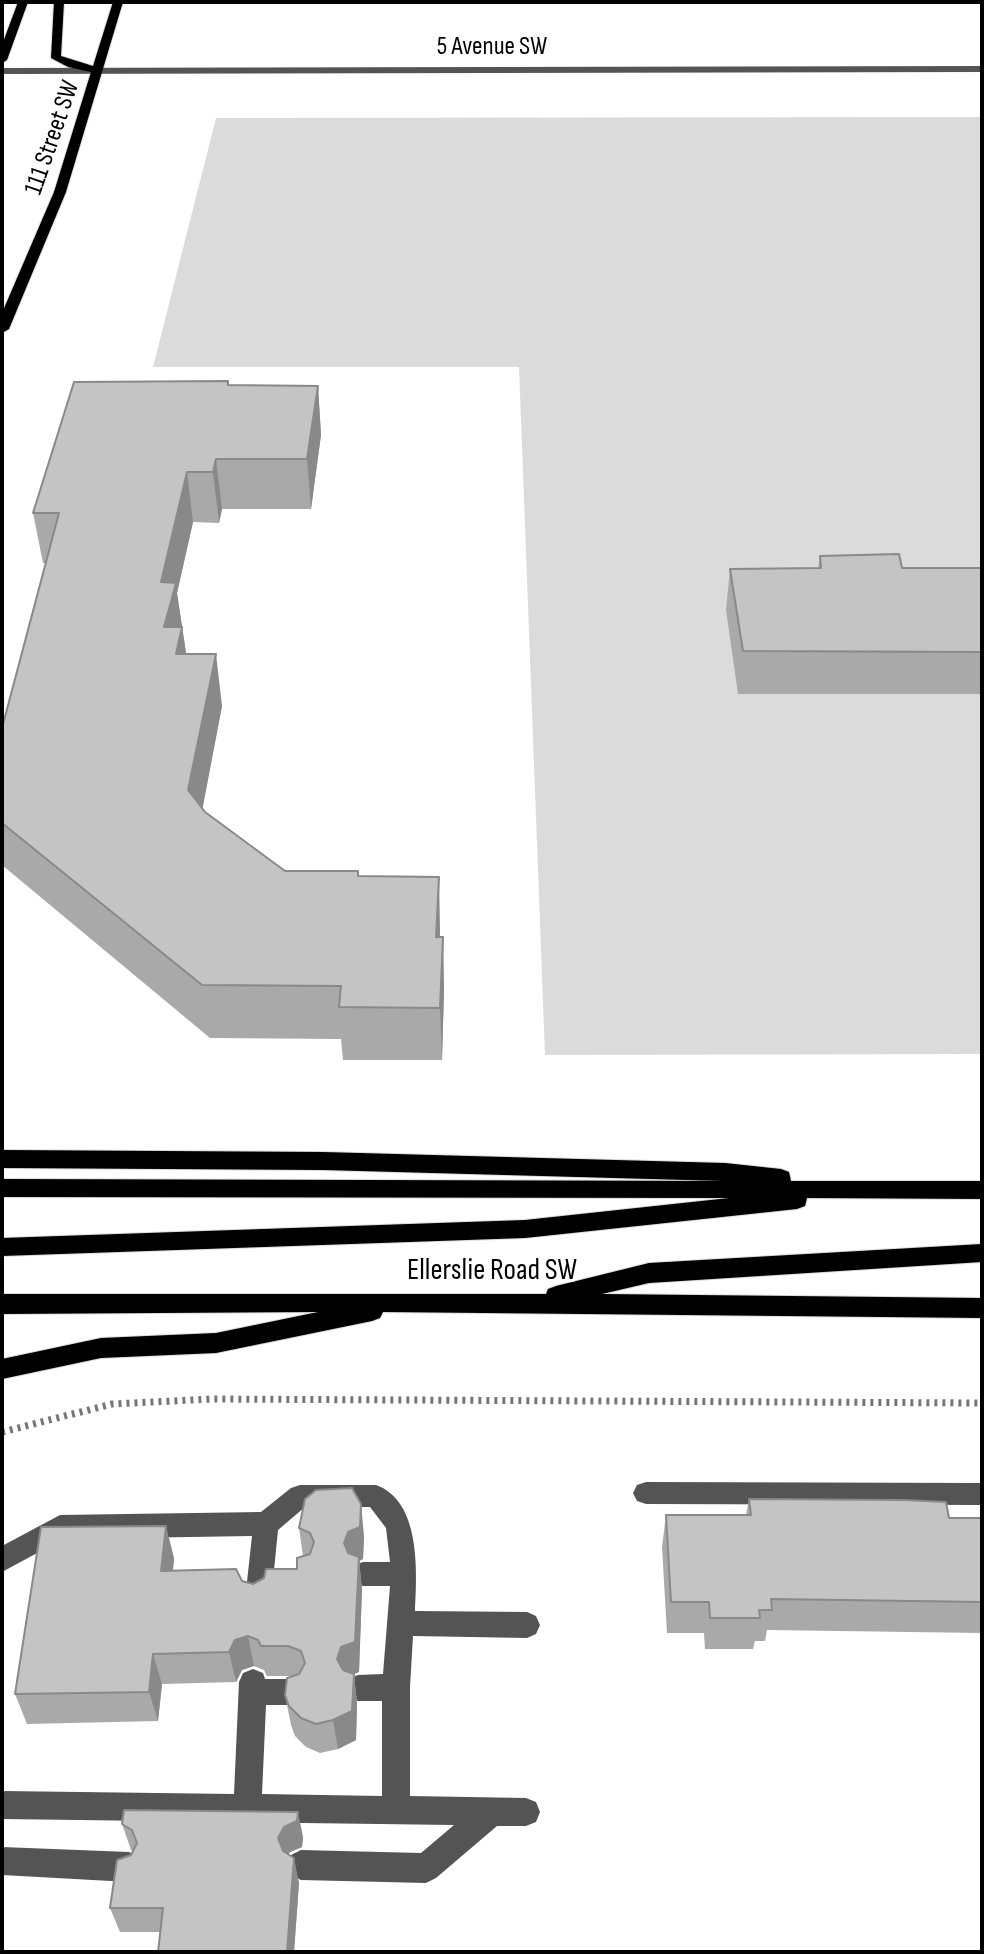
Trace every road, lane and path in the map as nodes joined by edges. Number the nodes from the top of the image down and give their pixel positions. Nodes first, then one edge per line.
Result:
1 (23, 2) edge
2 (59, 2) edge
3 (102, 2) edge
4 (118, 2) edge
5 (110, 35) junction
6 (2, 60) edge
7 (982, 69) edge
8 (2, 71) edge
9 (99, 71) junction
10 (2, 329) edge
11 (2, 1159) edge
12 (2, 1188) edge
13 (896, 1189) junction
14 (982, 1190) edge
15 (2, 1247) edge
16 (982, 1253) edge
17 (411, 1302) junction
18 (525, 1303) junction
19 (2, 1304) edge
20 (982, 1308) edge
21 (2, 1369) edge
22 (982, 1403) edge
23 (2, 1432) edge
24 (646, 1493) dead end
25 (982, 1494) edge
26 (266, 1524) junction
27 (2, 1560) edge
28 (363, 1574) dead end
29 (404, 1574) junction
30 (289, 1576) edge
31 (401, 1623) junction
32 (527, 1625) dead end
33 (396, 1687) junction
34 (358, 1688) dead end
35 (293, 1692) edge
36 (2, 1805) edge
37 (247, 1809) junction
38 (396, 1811) junction
39 (491, 1812) junction
40 (526, 1812) dead end
41 (2, 1861) edge
42 (301, 1865) dead end
43 (129, 1867) edge

1 - 6 main road
2 - 9 main road
3 - 5 main road
4 - 5 main road, 111 Street SW
5 - 9 main road, 111 Street SW
7 - 9 street, 5 Avenue SW
8 - 9 street, 5 Avenue SW
9 - 10 main road, 111 Street SW
11 - 13 main road
12 - 13 main road
13 - 14 main road
13 - 15 main road
16 - 18 main road
17 - 18 main road, Ellerslie Road SW
17 - 19 main road, Ellerslie Road SW
17 - 21 main road
18 - 20 main road, Ellerslie Road SW
22 - 23 path
24 - 25 street
26 - 27 street
26 - 29 street
26 - 30 street
28 - 29 street
29 - 31 street
31 - 32 street
31 - 33 street
33 - 34 street
33 - 38 street
35 - 37 street
36 - 37 street
37 - 38 street
38 - 39 street
39 - 40 street
39 - 42 street
41 - 43 street

